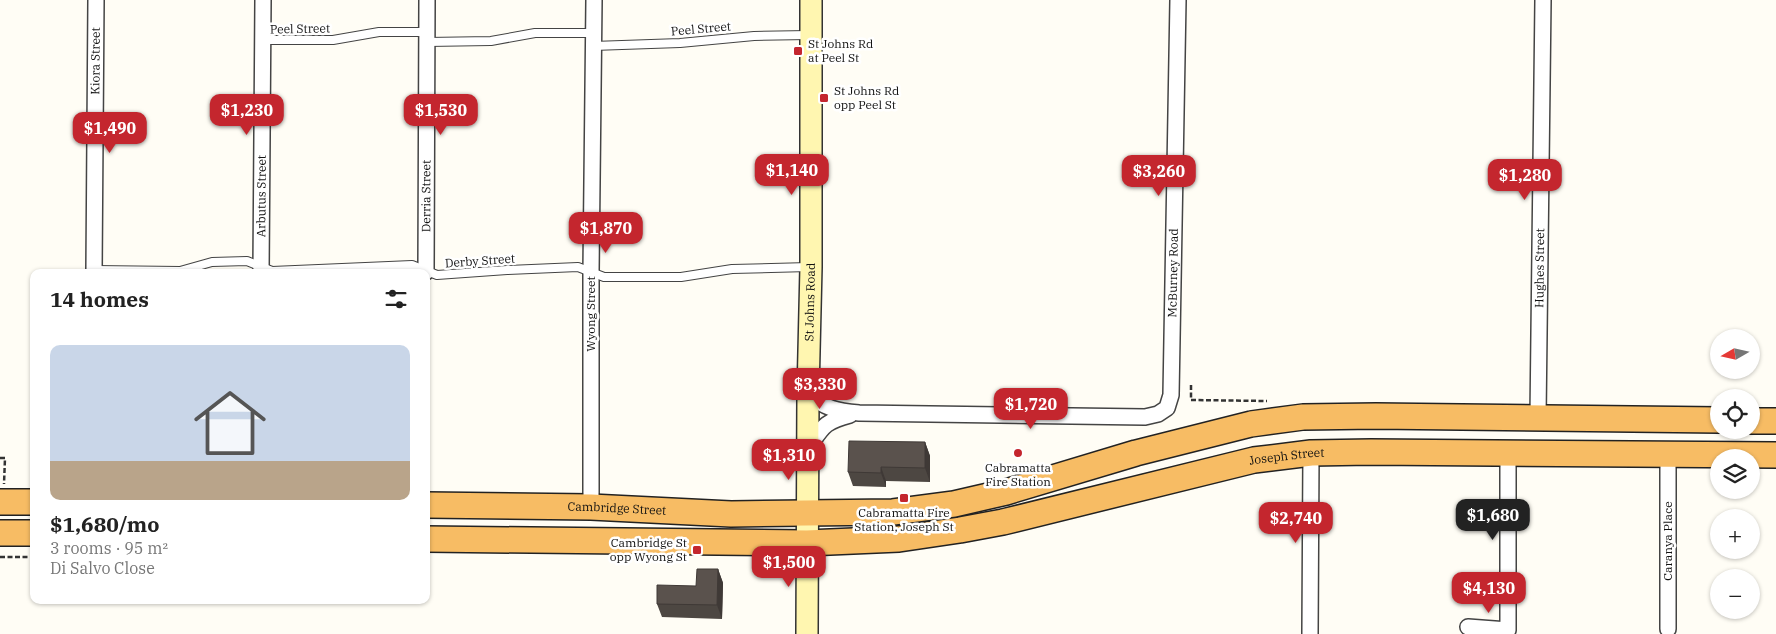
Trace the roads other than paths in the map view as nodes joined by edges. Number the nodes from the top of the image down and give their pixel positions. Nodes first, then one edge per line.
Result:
1 (96, 0) edge
2 (263, 0) edge
3 (427, 0) edge
4 (594, 0) edge
5 (811, 0) edge
6 (1178, 0) edge
7 (1543, 0) edge
8 (810, 34) junction
9 (427, 37) junction
10 (594, 39) junction
11 (263, 40) junction
12 (811, 268) junction
13 (94, 269) edge
14 (187, 269) edge
15 (259, 269) edge
16 (261, 269) edge
17 (312, 269) edge
18 (422, 269) edge
19 (426, 269) edge
20 (430, 272) edge
21 (591, 272) junction
22 (808, 393) junction
23 (859, 413) junction
24 (1538, 417) junction
25 (1710, 420) edge
26 (1760, 421) edge
27 (1776, 421) edge
28 (808, 448) junction
29 (1508, 452) junction
30 (1311, 453) junction
31 (1668, 453) junction
32 (1776, 455) edge
33 (2, 495) edge
34 (30, 501) edge
35 (430, 505) edge
36 (591, 507) junction
37 (808, 514) junction
38 (0, 533) edge
39 (30, 534) edge
40 (430, 539) edge
41 (807, 542) junction
42 (1468, 628) dead end
43 (1668, 629) dead end
44 (807, 634) edge
45 (1310, 634) edge

1 - 13 street, Kiora Street
2 - 11 street, Arbutus Street
3 - 9 street, Derria Street
4 - 10 street, Wyong Street
5 - 8 main road, St Johns Road
6 - 23 street, McBurney Road
7 - 24 street, Hughes Street
8 - 10 lane, Peel Street
8 - 12 main road, St Johns Road
9 - 10 lane, Peel Street
9 - 11 lane, Peel Street
9 - 19 street, Derria Street
10 - 21 street, Wyong Street
11 - 16 street, Arbutus Street
12 - 21 lane, Derby Street
12 - 22 main road, St Johns Road
14 - 15 lane, Derby Street
17 - 18 lane, Derby Street
20 - 21 lane, Derby Street
21 - 36 street, Wyong Street
22 - 23 street
22 - 28 main road, St Johns Road
23 - 28 street
24 - 25 highway
24 - 37 highway
26 - 27 highway
28 - 37 main road, St Johns Road
29 - 30 highway, Joseph Street
29 - 31 highway, Joseph Street
29 - 42 street
30 - 41 highway, Joseph Street
30 - 45 street
31 - 32 highway, Joseph Street
31 - 43 street, Caranya Place
33 - 34 highway
35 - 36 highway, Cambridge Street
36 - 37 highway, Cambridge Street
37 - 41 main road, St Johns Road
38 - 39 highway
40 - 41 highway
41 - 44 main road, St Johns Road

